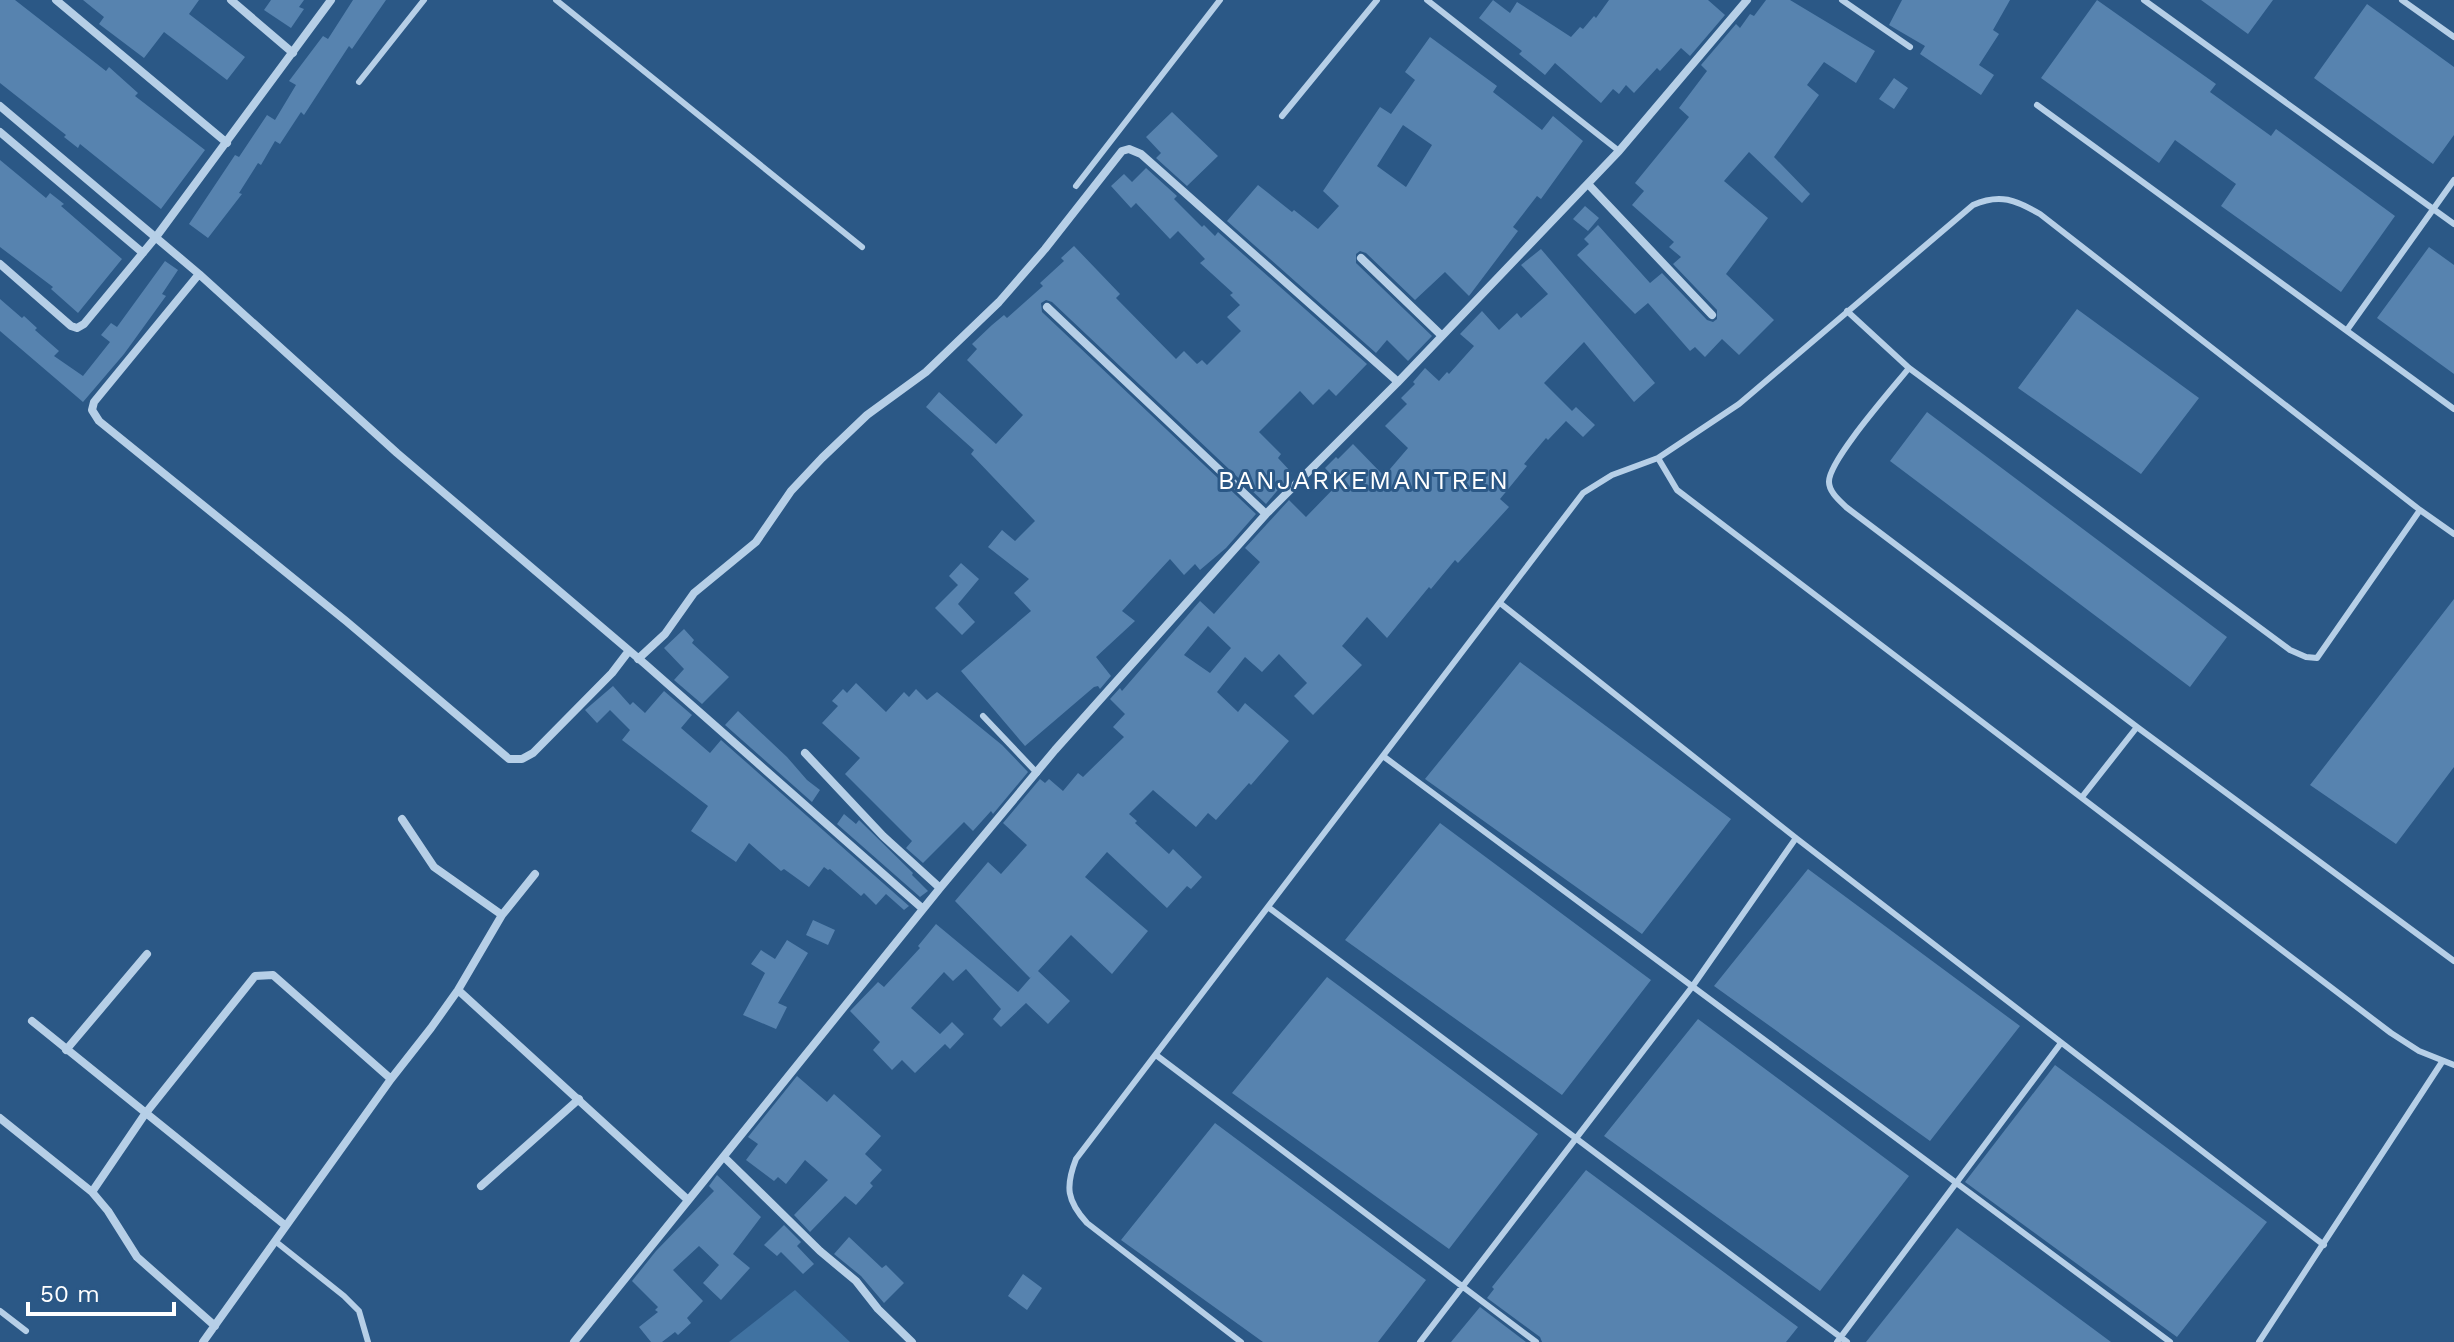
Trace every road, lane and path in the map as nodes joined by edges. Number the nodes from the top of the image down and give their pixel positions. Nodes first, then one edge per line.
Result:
1 (56, 0) edge
2 (231, 0) edge
3 (331, 0) edge
4 (424, 0) edge
5 (556, 0) edge
6 (1220, 0) edge
7 (1377, 0) edge
8 (1427, 0) edge
9 (1747, 0) edge
10 (1842, 0) edge
11 (2144, 0) edge
12 (2402, 0) edge
13 (2454, 37) edge
14 (1910, 47) dead end
15 (293, 53) junction
16 (359, 82) dead end
17 (2037, 105) dead end
18 (0, 106) edge
19 (1282, 116) dead end
20 (0, 132) edge
21 (227, 143) junction
22 (1619, 151) junction
23 (2454, 180) edge
24 (1588, 184) junction
25 (1076, 186) dead end
26 (2433, 209) junction
27 (2454, 224) edge
28 (156, 237) junction
29 (862, 247) dead end
30 (143, 253) junction
31 (1361, 258) dead end
32 (0, 264) edge
33 (199, 274) junction
34 (1047, 307) dead end
35 (1847, 311) junction
36 (1712, 315) dead end
37 (2347, 330) junction
38 (1441, 335) junction
39 (1909, 368) junction
40 (1398, 382) junction
41 (2454, 409) edge
42 (1658, 458) junction
43 (2420, 510) junction
44 (1266, 514) junction
45 (2454, 534) edge
46 (1500, 603) junction
47 (628, 652) junction
48 (638, 659) junction
49 (983, 716) dead end
50 (2137, 727) junction
51 (805, 753) dead end
52 (1383, 756) junction
53 (1037, 773) junction
54 (2082, 797) junction
55 (402, 819) dead end
56 (1796, 838) junction
57 (535, 874) dead end
58 (940, 888) junction
59 (1268, 907) junction
60 (923, 909) junction
61 (502, 915) junction
62 (147, 954) dead end
63 (2454, 961) edge
64 (1692, 987) junction
65 (458, 990) junction
66 (32, 1021) dead end
67 (2061, 1043) junction
68 (66, 1050) junction
69 (1156, 1055) junction
70 (2442, 1062) junction
71 (2454, 1065) edge
72 (391, 1079) junction
73 (579, 1099) junction
74 (145, 1114) junction
75 (0, 1118) edge
76 (1577, 1139) junction
77 (724, 1157) junction
78 (1956, 1183) junction
79 (481, 1186) dead end
80 (92, 1192) junction
81 (688, 1200) junction
82 (286, 1226) junction
83 (275, 1241) junction
84 (2324, 1245) junction
85 (1464, 1287) junction
86 (0, 1311) edge
87 (215, 1326) junction
88 (26, 1331) dead end
89 (1842, 1340) edge
90 (203, 1342) edge
91 (368, 1342) edge
92 (574, 1342) edge
93 (912, 1342) edge
94 (1241, 1342) edge
95 (1420, 1342) edge
96 (1536, 1342) edge
97 (2170, 1342) edge
98 (2259, 1342) edge

1 - 21 street
2 - 15 street
3 - 15 street
4 - 16 lane
5 - 29 lane
6 - 25 lane
7 - 19 lane
8 - 22 lane
9 - 22 street
10 - 14 lane
11 - 26 lane
12 - 13 lane
15 - 21 street
17 - 37 lane
18 - 28 street
20 - 30 street
21 - 28 street
22 - 24 street
23 - 26 lane
24 - 36 street
24 - 38 street
26 - 27 lane
26 - 37 lane
28 - 30 street
28 - 33 street
30 - 32 street
31 - 38 street
33 - 47 street
33 - 47 street
34 - 44 street
35 - 39 lane
35 - 42 lane
35 - 43 lane
37 - 41 lane
38 - 40 street
39 - 43 lane
39 - 50 lane
40 - 44 street
40 - 48 street
42 - 46 lane
42 - 54 lane
43 - 45 lane
44 - 53 street
46 - 52 lane
46 - 56 lane
47 - 48 street
48 - 60 street
49 - 53 lane
50 - 54 lane
50 - 63 lane
51 - 58 street
52 - 59 lane
52 - 64 lane
53 - 58 street
54 - 70 lane
55 - 61 street
56 - 64 lane
56 - 67 lane
57 - 61 street
58 - 60 street
59 - 69 lane
59 - 76 lane
60 - 77 street
61 - 65 street
62 - 68 street
64 - 76 lane
64 - 78 lane
65 - 72 street
65 - 73 street
66 - 68 street
67 - 78 lane
67 - 84 lane
68 - 74 street
69 - 85 lane
69 - 94 lane
70 - 71 lane
70 - 84 lane
72 - 74 street
72 - 82 street
73 - 79 street
73 - 81 street
74 - 80 street
74 - 82 street
75 - 80 street
76 - 85 lane
76 - 89 lane
77 - 81 street
77 - 93 street
78 - 89 lane
78 - 97 lane
80 - 87 street
81 - 92 street
82 - 83 street
83 - 87 street
83 - 91 lane
84 - 98 lane
85 - 95 lane
85 - 96 lane
86 - 88 lane
87 - 90 street

